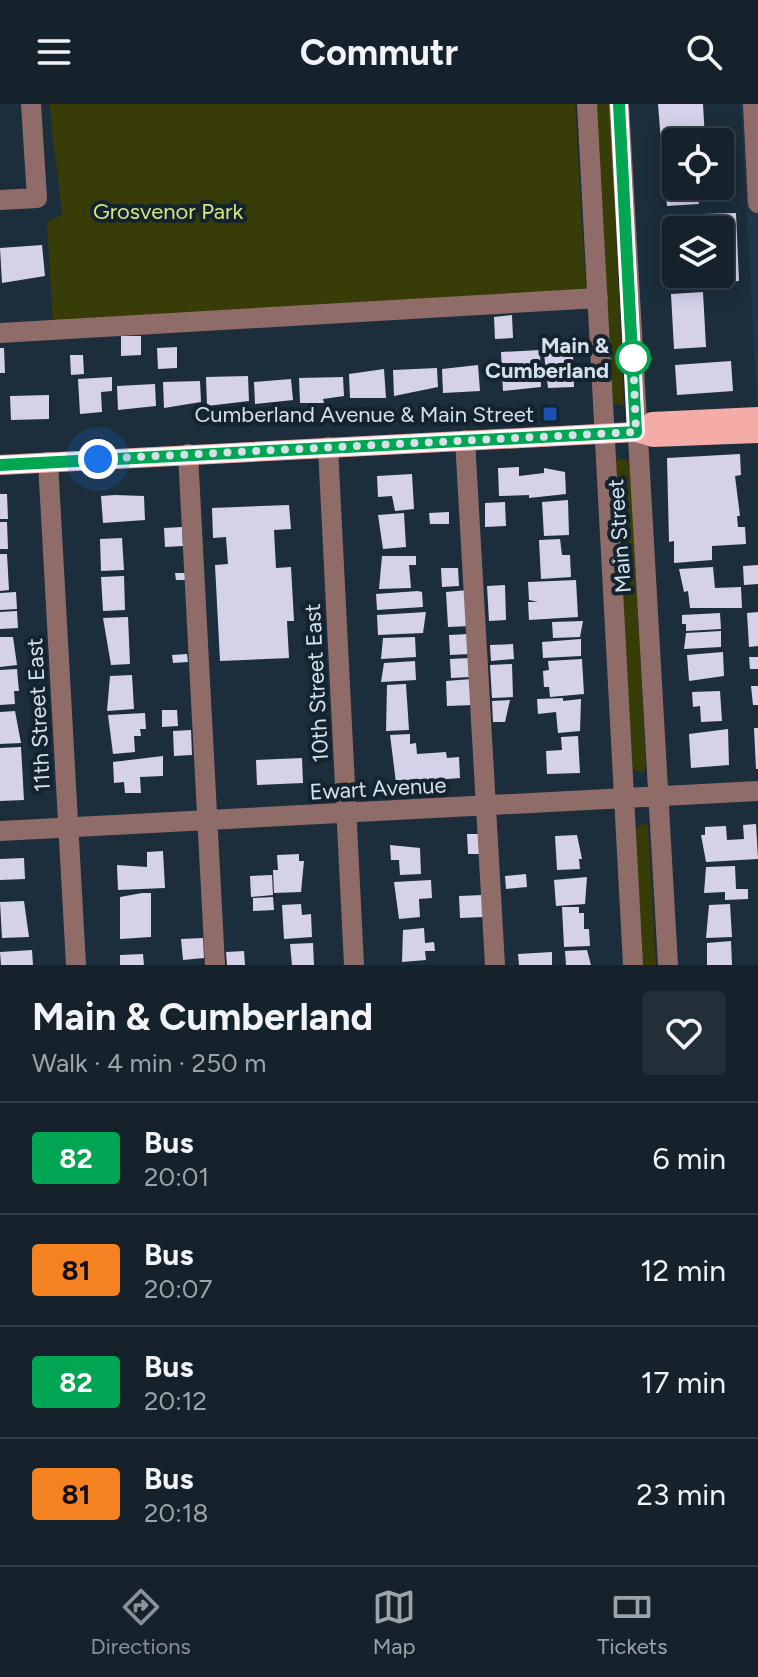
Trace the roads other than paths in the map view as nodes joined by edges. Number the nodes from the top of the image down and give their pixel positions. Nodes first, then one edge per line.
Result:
1 (31, 104) edge
2 (587, 104) edge
3 (619, 104) edge
4 (753, 104) edge
5 (0, 200) edge
6 (758, 203) edge
7 (598, 298) junction
8 (0, 333) edge
9 (758, 417) edge
10 (636, 432) junction
11 (605, 433) junction
12 (758, 433) edge
13 (465, 440) junction
14 (328, 447) junction
15 (188, 454) junction
16 (48, 462) junction
17 (0, 465) edge
18 (758, 791) edge
19 (660, 797) junction
20 (625, 799) junction
21 (486, 806) junction
22 (346, 814) junction
23 (206, 820) junction
24 (69, 828) junction
25 (0, 831) edge
26 (76, 965) edge
27 (215, 965) edge
28 (354, 965) edge
29 (495, 965) edge
30 (633, 965) edge
31 (668, 965) edge

1 - 5 street
2 - 7 street, Main Street
3 - 10 street, Main Street
4 - 6 street
7 - 8 street
7 - 11 street, Main Street
9 - 10 main road
10 - 11 main road
10 - 12 main road
10 - 19 street, Main Street
11 - 13 main road
11 - 20 street, Main Street
13 - 14 main road
13 - 21 street
14 - 15 main road
14 - 22 street, 10th Street East
15 - 16 main road
15 - 23 street
16 - 17 main road
16 - 24 street, 11th Street East
18 - 19 street, Ewart Avenue
19 - 20 street, Ewart Avenue
19 - 31 street, Main Street
20 - 21 street, Ewart Avenue
20 - 30 street, Main Street
21 - 22 street, Ewart Avenue
21 - 29 street
22 - 23 street, Ewart Avenue
22 - 28 street, 10th Street East
23 - 24 street, Ewart Avenue
23 - 27 street
24 - 25 street, Ewart Avenue
24 - 26 street, 11th Street East

